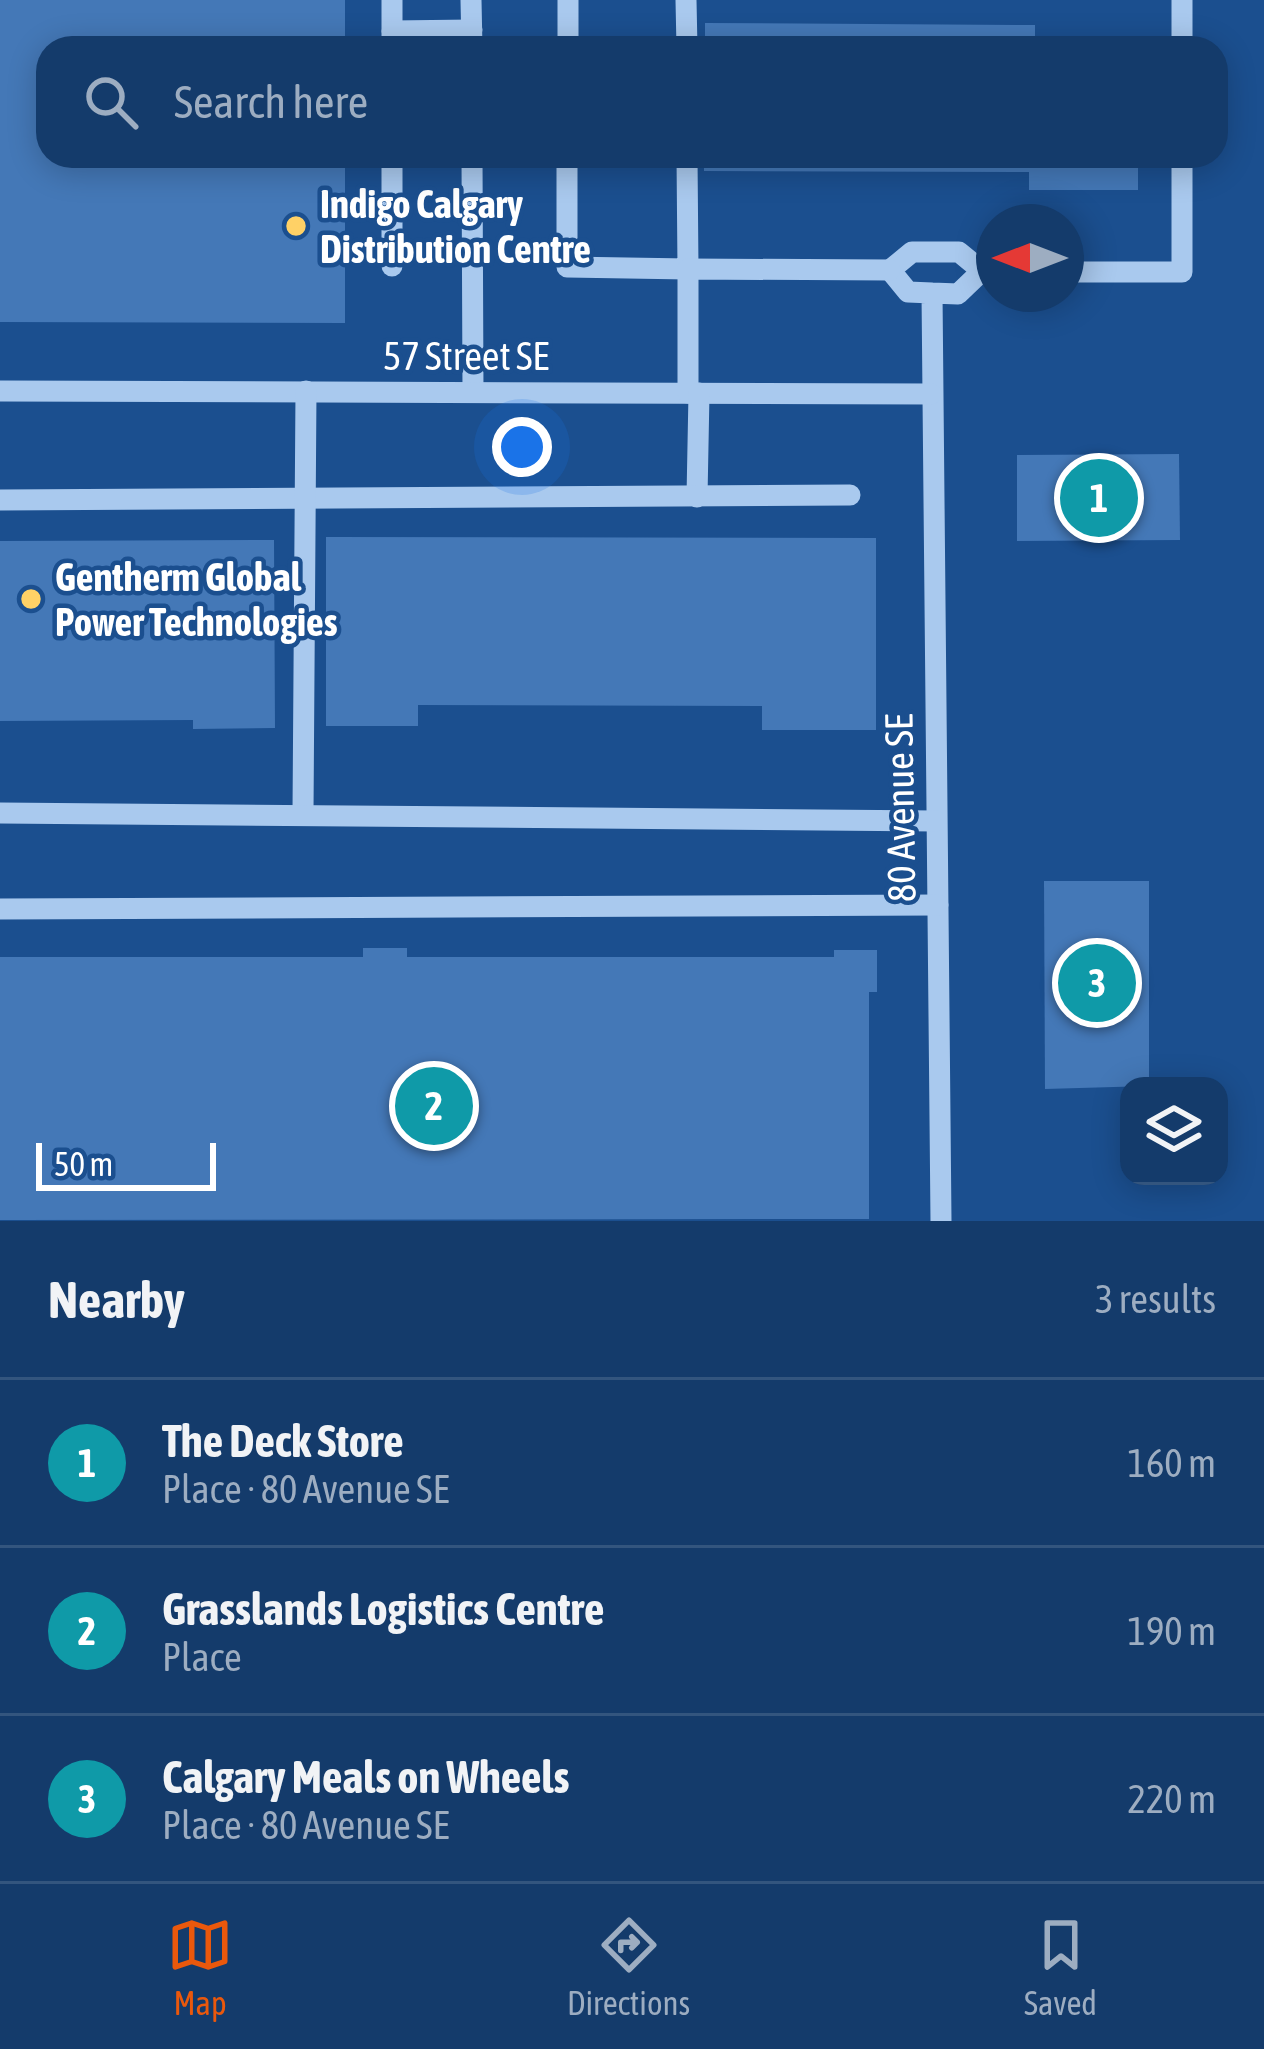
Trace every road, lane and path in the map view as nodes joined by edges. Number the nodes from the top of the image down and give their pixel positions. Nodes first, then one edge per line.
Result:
1 (392, 0) edge
2 (471, 0) edge
3 (568, 0) edge
4 (686, 0) edge
5 (1182, 0) edge
6 (392, 36) edge
7 (472, 36) edge
8 (568, 36) edge
9 (686, 36) edge
10 (1182, 36) edge
11 (392, 168) edge
12 (472, 168) edge
13 (568, 168) edge
14 (687, 168) edge
15 (1182, 168) edge
16 (976, 263) edge
17 (392, 266) dead end
18 (688, 268) junction
19 (890, 270) junction
20 (1084, 272) edge
21 (976, 280) edge
22 (932, 293) junction
23 (0, 391) edge
24 (306, 392) junction
25 (473, 392) junction
26 (693, 393) junction
27 (931, 394) junction
28 (850, 495) dead end
29 (698, 497) junction
30 (0, 500) edge
31 (306, 500) junction
32 (303, 812) junction
33 (0, 813) edge
34 (936, 820) junction
35 (938, 905) junction
36 (0, 909) edge
37 (941, 1221) edge

1 - 6 street
2 - 7 street
3 - 8 street
4 - 9 street
5 - 10 street
11 - 17 street
12 - 25 street
13 - 18 street
14 - 18 street
15 - 20 street
16 - 19 street
18 - 19 street
18 - 26 street
19 - 22 street
21 - 22 street
22 - 27 street, 80 Avenue SE
23 - 24 street, 57 Street SE
24 - 25 street, 57 Street SE
24 - 31 street
25 - 26 street, 57 Street SE
26 - 27 street, 57 Street SE
26 - 29 street
27 - 34 street, 80 Avenue SE
28 - 29 street
29 - 31 street
30 - 31 street
31 - 32 street
32 - 33 street
32 - 34 street
34 - 35 street, 80 Avenue SE
35 - 36 street
35 - 37 street, 80 Avenue SE

